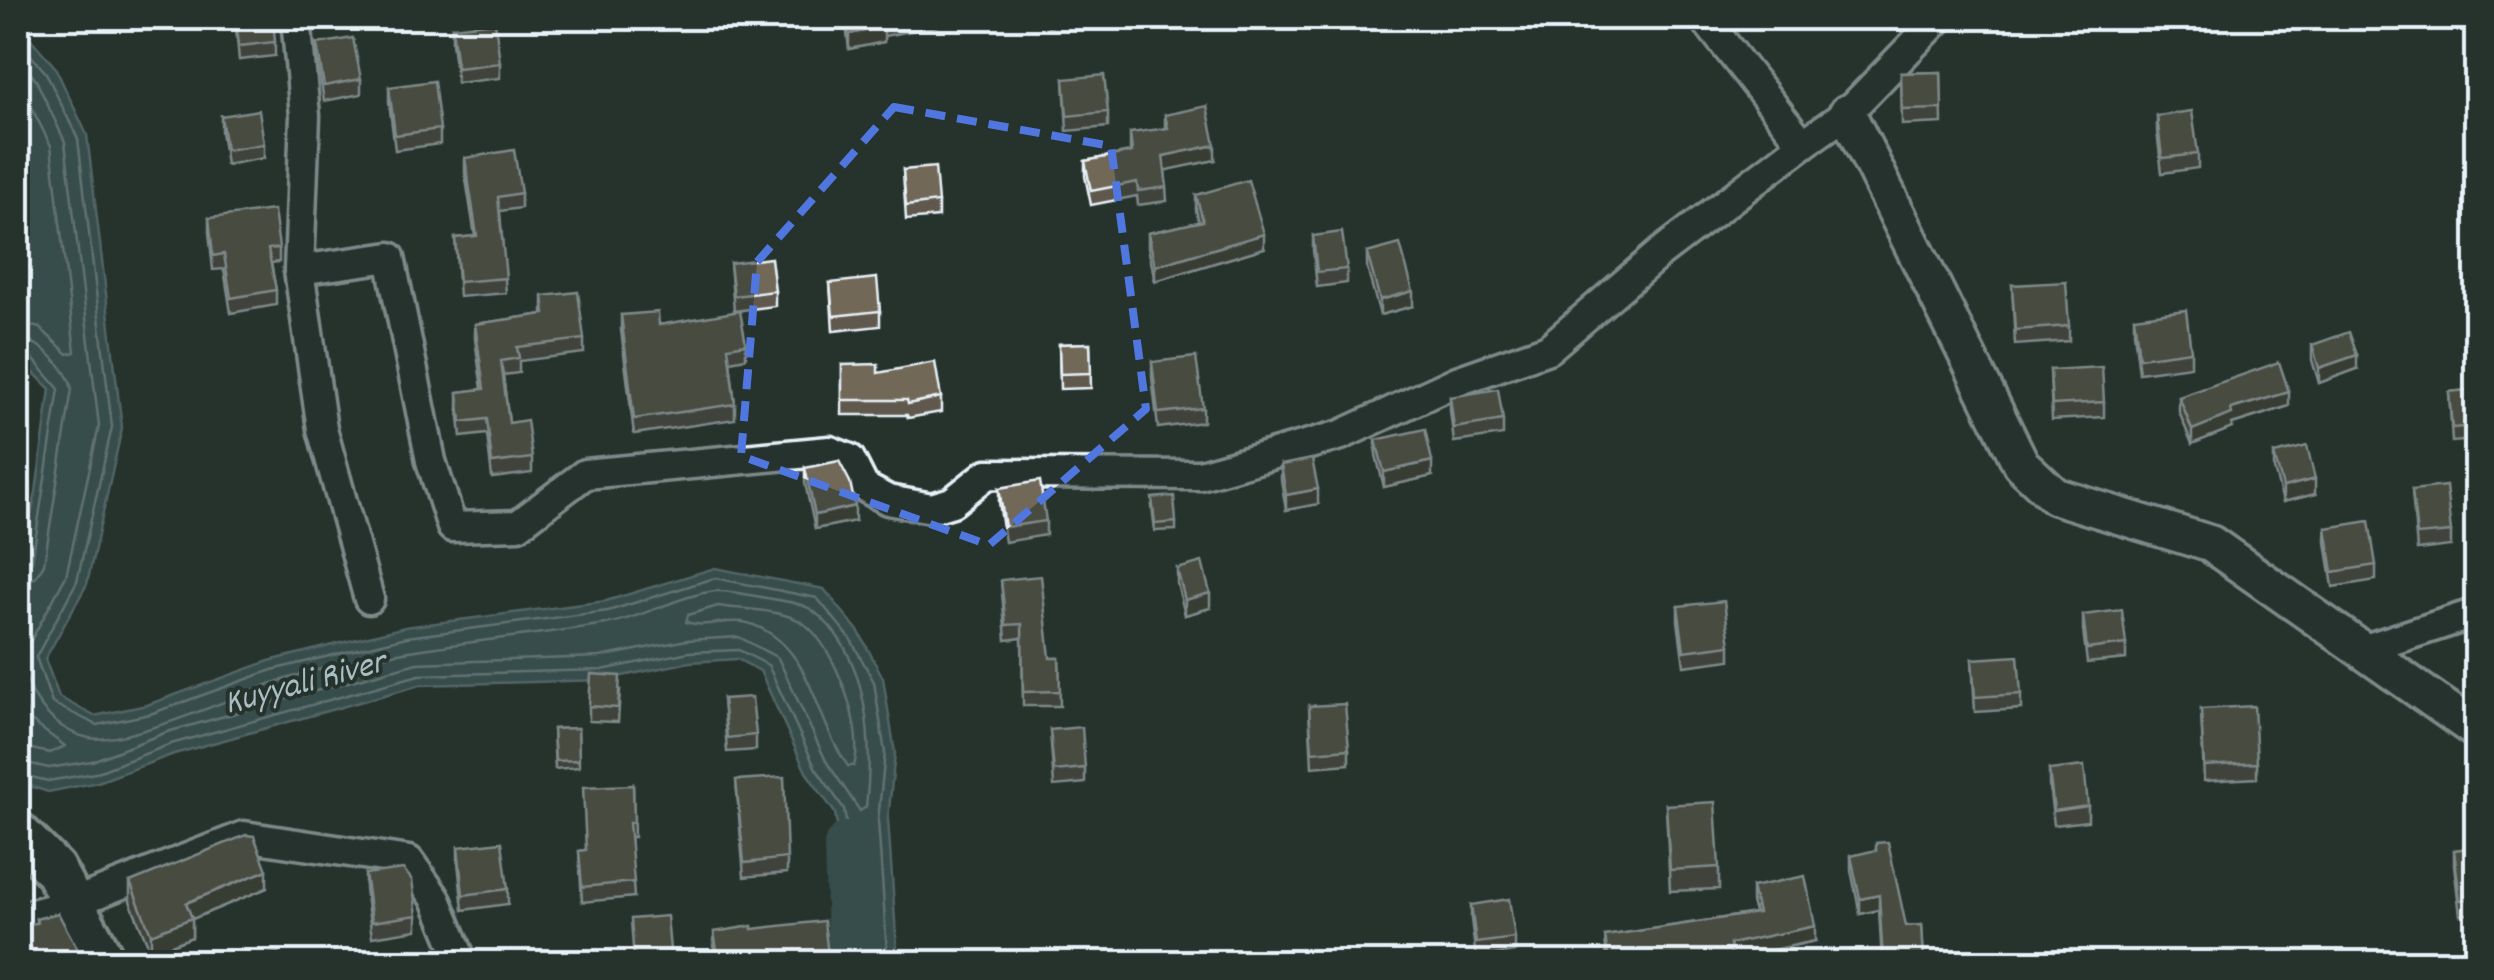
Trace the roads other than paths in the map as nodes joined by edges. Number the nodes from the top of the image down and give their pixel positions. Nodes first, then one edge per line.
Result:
1 (296, 18) edge
2 (1704, 18) edge
3 (1939, 18) edge
4 (1847, 112) junction
5 (1803, 144) junction
6 (298, 270) junction
7 (369, 599) dead end
8 (2476, 613) edge
9 (2362, 650) junction
10 (2476, 730) edge
11 (18, 833) edge
12 (73, 902) junction
13 (18, 918) edge
14 (105, 962) edge
15 (462, 962) edge

1 - 6 street
2 - 5 street
3 - 4 street
4 - 5 street
4 - 9 street
5 - 6 street
6 - 7 street
8 - 9 street
9 - 10 street
11 - 12 main road
12 - 13 street
12 - 14 main road
12 - 15 street

